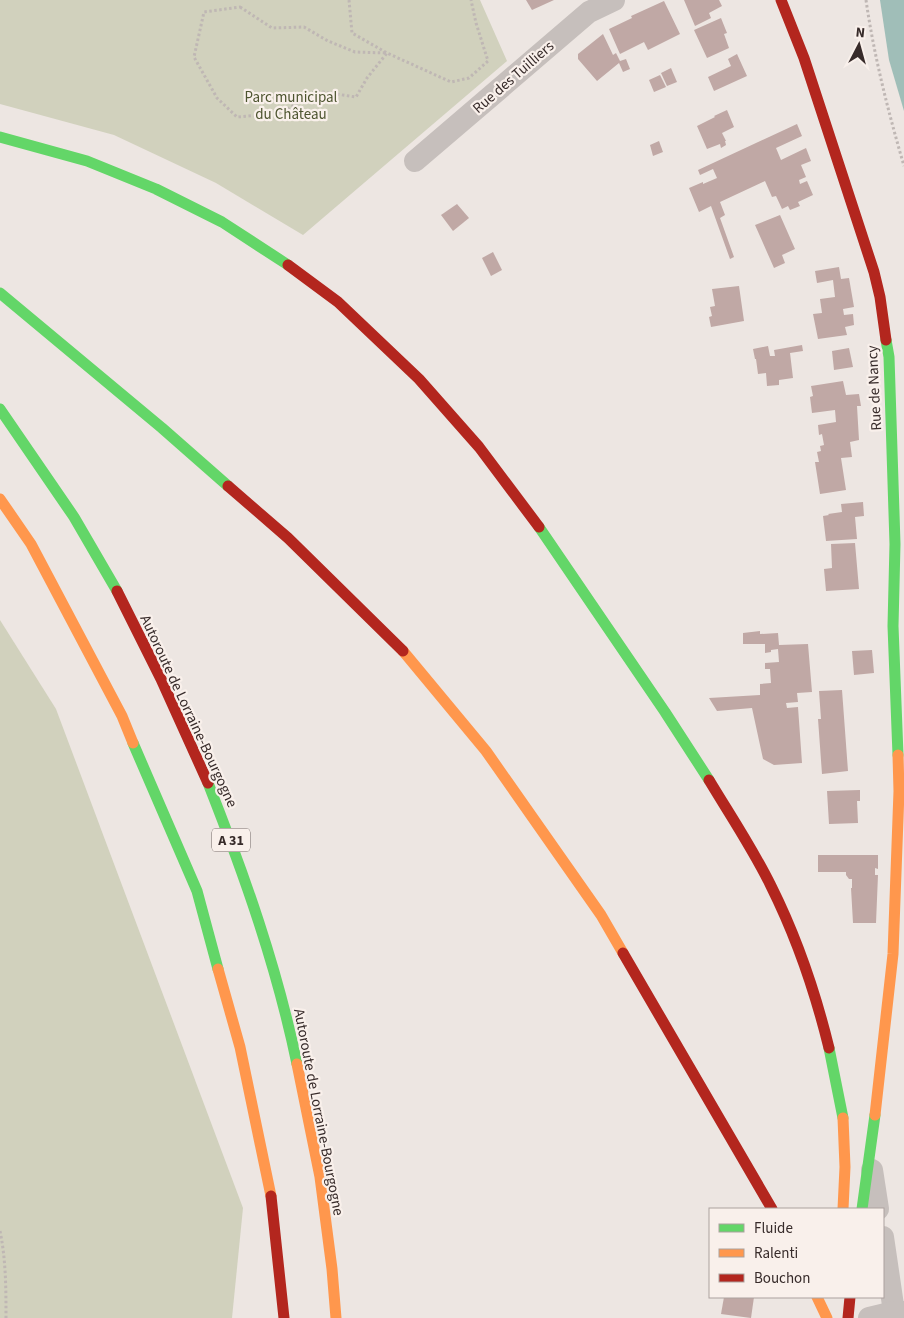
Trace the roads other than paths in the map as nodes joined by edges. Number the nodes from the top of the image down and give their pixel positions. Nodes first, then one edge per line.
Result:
1 (614, 0) edge
2 (781, 0) edge
3 (0, 137) edge
4 (415, 160) dead end
5 (0, 293) edge
6 (0, 408) edge
7 (0, 499) edge
8 (899, 791) junction
9 (904, 834) edge
10 (870, 1154) junction
11 (771, 1208) edge
12 (844, 1208) edge
13 (862, 1208) edge
14 (878, 1208) edge
15 (884, 1242) edge
16 (818, 1298) edge
17 (850, 1298) edge
18 (899, 1312) edge
19 (832, 1316) edge
20 (284, 1318) edge
21 (336, 1318) edge
22 (848, 1318) edge
23 (869, 1318) edge

1 - 4 street, Rue des Tuilliers
2 - 8 main road, Rue de Nancy
3 - 12 main road
5 - 11 main road
6 - 21 main road, Autoroute de Lorraine-Bourgogne / A 31
7 - 20 main road
8 - 9 main road
8 - 10 main road
10 - 13 main road
10 - 14 street
15 - 18 street
16 - 19 main road
17 - 22 main road
18 - 23 street

